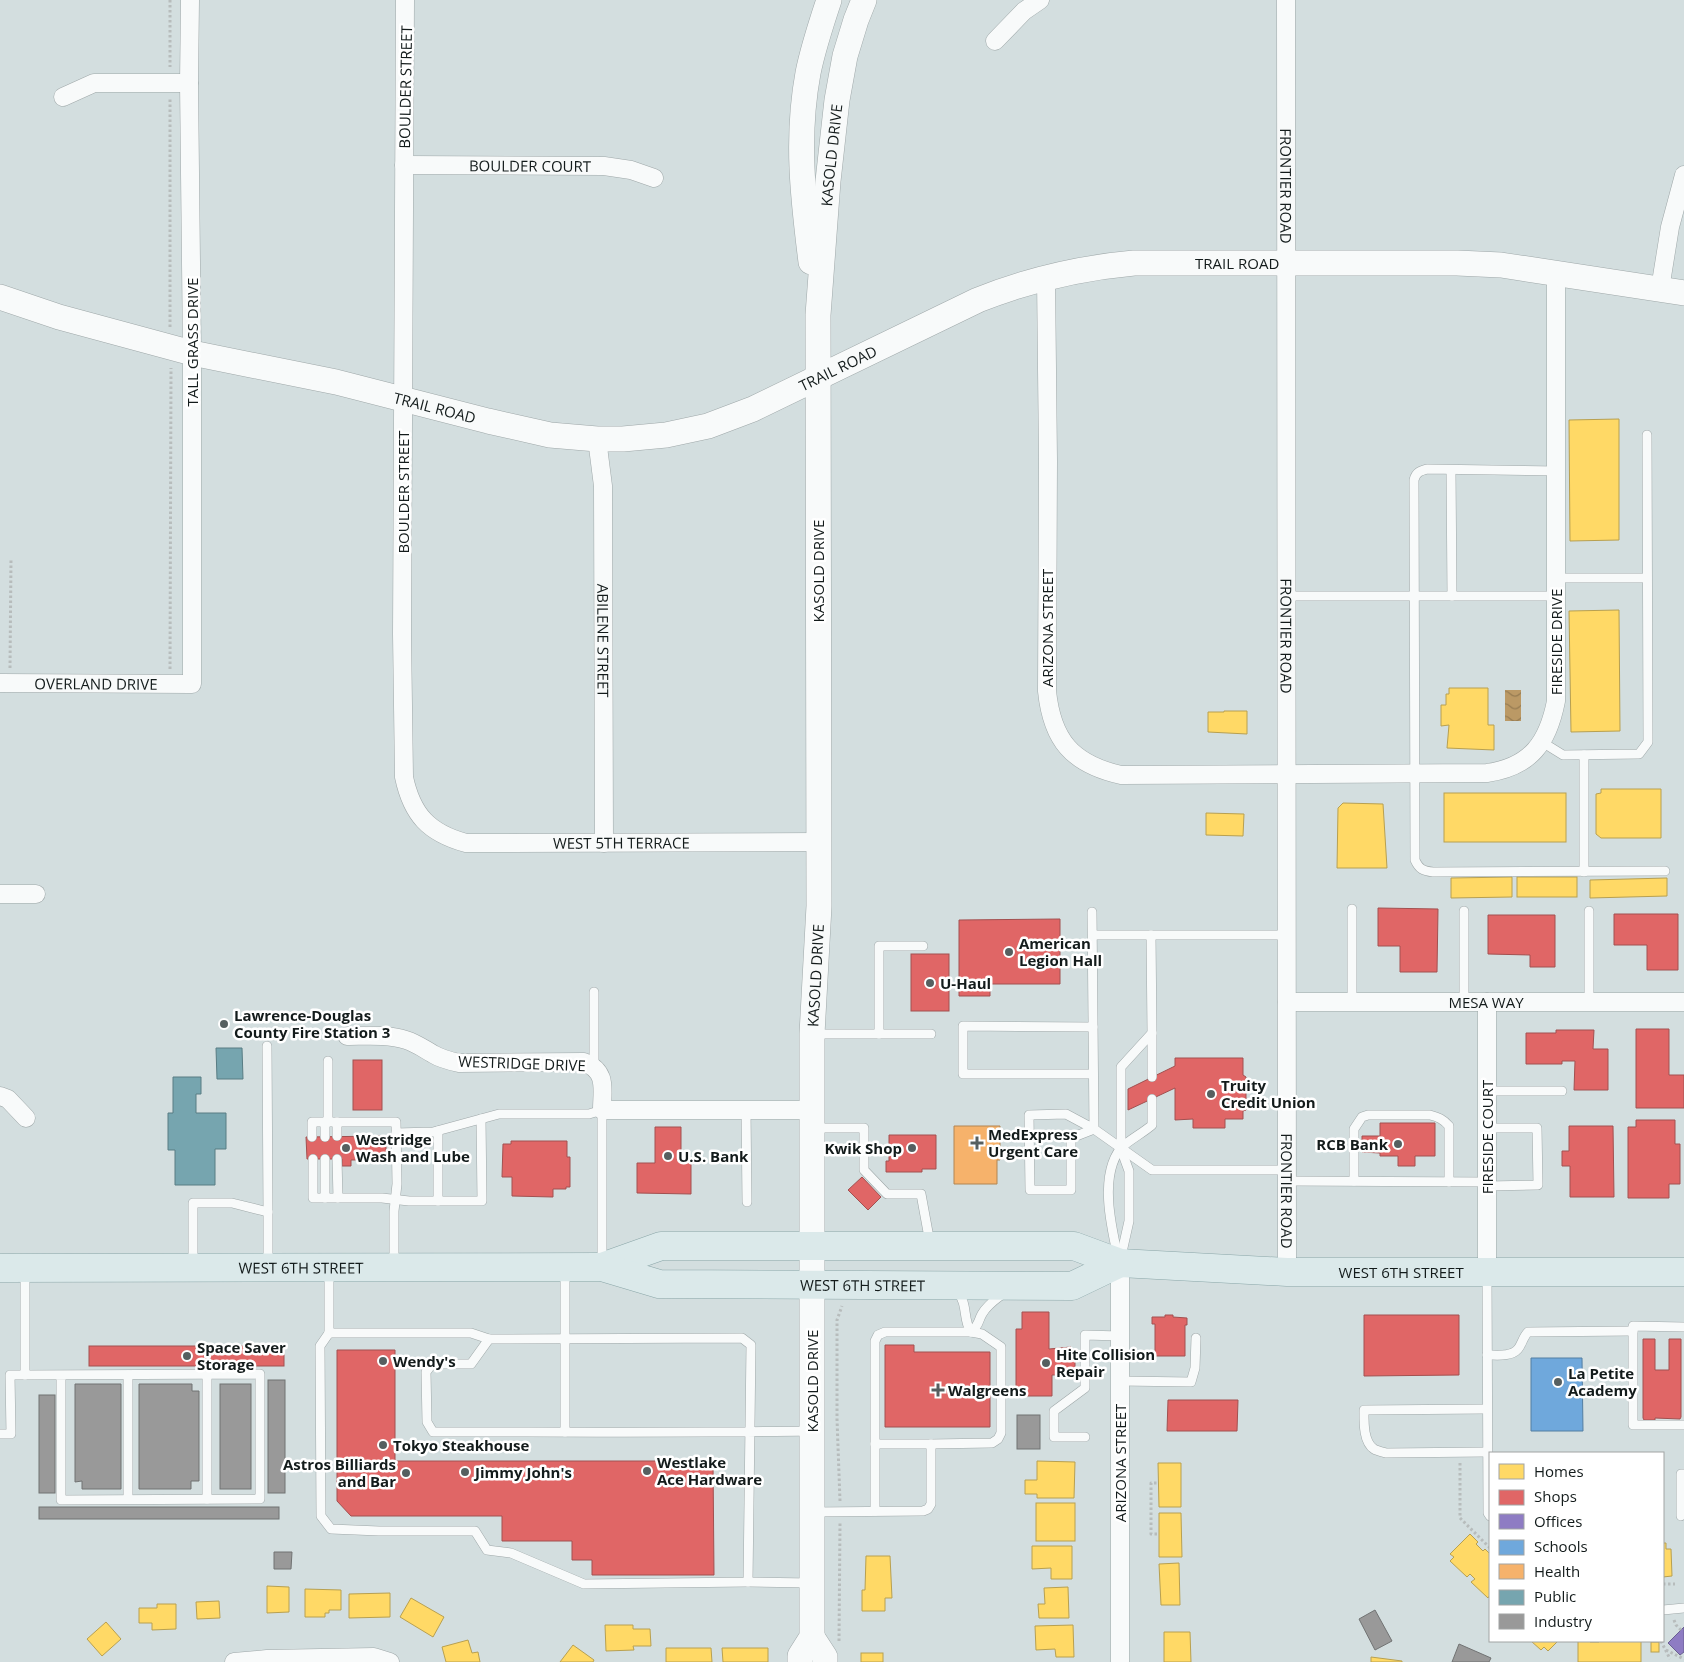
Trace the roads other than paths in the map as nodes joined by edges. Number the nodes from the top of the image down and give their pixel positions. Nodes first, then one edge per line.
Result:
1 (190, 0) edge
2 (406, 0) edge
3 (829, 0) edge
4 (864, 0) edge
5 (1040, 0) edge
6 (1286, 0) edge
7 (995, 41) dead end
8 (188, 83) junction
9 (63, 98) dead end
10 (404, 165) junction
11 (1684, 175) edge
12 (654, 178) dead end
13 (1286, 262) junction
14 (1556, 273) junction
15 (1046, 277) junction
16 (1660, 290) junction
17 (1684, 293) edge
18 (0, 297) edge
19 (818, 314) junction
20 (192, 353) junction
21 (818, 377) junction
22 (404, 400) junction
23 (1647, 435) dead end
24 (597, 439) junction
25 (1451, 470) junction
26 (1556, 470) junction
27 (1556, 578) junction
28 (1648, 578) junction
29 (1286, 596) junction
30 (1414, 596) junction
31 (1452, 596) junction
32 (1556, 596) junction
33 (5, 683) edge
34 (192, 684) joint
35 (1542, 742) junction
36 (1584, 754) junction
37 (1415, 773) junction
38 (1286, 774) junction
39 (429, 826) joint
40 (818, 842) junction
41 (604, 843) junction
42 (1665, 871) dead end
43 (1584, 872) junction
44 (0, 894) edge
45 (36, 894) dead end
46 (1352, 910) dead end
47 (1464, 911) dead end
48 (1589, 911) dead end
49 (1092, 912) dead end
50 (1093, 935) junction
51 (1151, 935) junction
52 (1286, 935) junction
53 (923, 946) dead end
54 (594, 992) dead end
55 (1286, 1002) junction
56 (1352, 1002) junction
57 (1464, 1002) junction
58 (1487, 1002) junction
59 (1590, 1002) junction
60 (1684, 1002) edge
61 (1093, 1027) junction
62 (1152, 1033) junction
63 (812, 1034) junction
64 (879, 1034) junction
65 (930, 1034) dead end
66 (347, 1036) dead end
67 (267, 1046) dead end
68 (328, 1061) dead end
69 (594, 1066) junction
70 (1093, 1074) junction
71 (1152, 1077) dead end
72 (1487, 1091) junction
73 (1562, 1091) dead end
74 (0, 1096) edge
75 (1152, 1099) dead end
76 (602, 1110) junction
77 (746, 1110) junction
78 (26, 1118) dead end
79 (481, 1119) junction
80 (812, 1119) junction
81 (330, 1122) junction
82 (1487, 1128) junction
83 (1094, 1129) junction
84 (438, 1131) junction
85 (396, 1133) junction
86 (337, 1136) dead end
87 (312, 1137) dead end
88 (325, 1137) dead end
89 (1121, 1148) junction
90 (313, 1160) dead end
91 (325, 1160) dead end
92 (337, 1160) dead end
93 (1287, 1175) junction
94 (1354, 1181) junction
95 (1449, 1182) junction
96 (1487, 1184) junction
97 (325, 1198) junction
98 (338, 1198) junction
99 (395, 1199) junction
100 (438, 1201) junction
101 (747, 1202) dead end
102 (268, 1212) junction
103 (812, 1246) junction
104 (930, 1246) junction
105 (1120, 1264) junction
106 (564, 1267) junction
107 (602, 1267) junction
108 (12, 1268) edge
109 (193, 1268) junction
110 (268, 1268) junction
111 (329, 1268) junction
112 (394, 1268) junction
113 (1287, 1272) junction
114 (1487, 1272) junction
115 (1684, 1272) edge
116 (812, 1284) junction
117 (952, 1286) junction
118 (1014, 1286) junction
119 (1684, 1327) edge
120 (1633, 1331) junction
121 (971, 1332) junction
122 (329, 1333) junction
123 (1120, 1336) junction
124 (565, 1338) junction
125 (1196, 1338) dead end
126 (489, 1339) junction
127 (1487, 1356) junction
128 (61, 1374) junction
129 (128, 1374) junction
130 (207, 1374) junction
131 (25, 1375) junction
132 (1120, 1381) junction
133 (1487, 1409) junction
134 (1684, 1425) edge
135 (565, 1432) junction
136 (750, 1432) junction
137 (812, 1432) junction
138 (0, 1434) edge
139 (1086, 1438) dead end
140 (875, 1444) junction
141 (930, 1444) junction
142 (1487, 1452) junction
143 (1684, 1474) edge
144 (128, 1499) junction
145 (207, 1499) junction
146 (875, 1511) junction
147 (812, 1512) junction
148 (1489, 1514) edge
149 (1681, 1516) dead end
150 (748, 1582) junction
151 (812, 1583) junction
152 (1684, 1608) edge
153 (1664, 1610) edge
154 (812, 1637) junction
155 (832, 1654) edge
156 (234, 1662) edge
157 (390, 1662) edge
158 (800, 1662) edge
159 (1120, 1662) edge

1 - 8 street, TALL GRASS DRIVE
2 - 10 street, BOULDER STREET
3 - 19 main road, KASOLD DRIVE
4 - 19 main road, KASOLD DRIVE
5 - 7 street
6 - 13 street, FRONTIER ROAD
8 - 9 street
8 - 20 street, TALL GRASS DRIVE
10 - 12 street, BOULDER COURT
10 - 22 street, BOULDER STREET
11 - 16 street
13 - 14 main road, TRAIL ROAD
13 - 15 main road, TRAIL ROAD
13 - 29 street, FRONTIER ROAD
14 - 16 main road, TRAIL ROAD
14 - 26 street, FIRESIDE DRIVE
15 - 21 main road, TRAIL ROAD
15 - 38 street, ARIZONA STREET
16 - 17 main road, TRAIL ROAD
18 - 20 main road, TRAIL ROAD
19 - 21 main road, KASOLD DRIVE
20 - 22 main road, TRAIL ROAD
20 - 34 street, TALL GRASS DRIVE
21 - 24 main road, TRAIL ROAD
21 - 40 main road, KASOLD DRIVE
22 - 24 main road, TRAIL ROAD
22 - 39 street, BOULDER STREET
23 - 28 lane
24 - 41 street, ABILENE STREET
25 - 26 lane
25 - 30 lane
25 - 31 lane
26 - 27 street, FIRESIDE DRIVE
27 - 28 lane
27 - 32 street, FIRESIDE DRIVE
28 - 36 lane
29 - 30 lane
29 - 38 street, FRONTIER ROAD
30 - 31 lane
30 - 37 lane
31 - 32 lane
32 - 35 street, FIRESIDE DRIVE
33 - 34 street, OVERLAND DRIVE
35 - 36 lane
35 - 37 street, FIRESIDE DRIVE
36 - 43 lane
37 - 38 street, FIRESIDE DRIVE
37 - 43 lane
38 - 52 street, FRONTIER ROAD
39 - 41 street, WEST 5TH TERRACE
40 - 41 street, WEST 5TH TERRACE
40 - 63 main road, KASOLD DRIVE
42 - 43 lane
44 - 45 street
46 - 56 lane
47 - 57 lane
48 - 59 lane
49 - 50 lane
50 - 51 lane
50 - 61 lane
51 - 52 lane
51 - 62 lane
52 - 55 street, FRONTIER ROAD
53 - 64 lane
54 - 69 lane
55 - 56 street, MESA WAY
55 - 93 street, FRONTIER ROAD
56 - 57 street, MESA WAY
57 - 58 street, MESA WAY
58 - 59 street, MESA WAY
58 - 72 street, FIRESIDE COURT
59 - 60 street, MESA WAY
61 - 70 lane
61 - 70 lane
62 - 71 lane
62 - 89 lane
63 - 64 lane
63 - 80 main road, KASOLD DRIVE
64 - 65 lane
66 - 69 street, WESTRIDGE DRIVE
67 - 102 lane
68 - 81 lane
69 - 76 street, WESTRIDGE DRIVE
70 - 83 lane
72 - 73 lane
72 - 82 street, FIRESIDE COURT
74 - 78 street
75 - 89 lane
76 - 77 street
76 - 79 lane
76 - 107 lane
77 - 80 street
77 - 101 lane
79 - 84 lane
79 - 100 lane
80 - 103 main road, KASOLD DRIVE
80 - 104 lane
81 - 85 lane
81 - 86 lane
81 - 87 lane
81 - 88 lane
82 - 96 street, FIRESIDE COURT
82 - 96 lane
83 - 83 lane
83 - 89 lane
84 - 85 lane
84 - 100 lane
85 - 99 lane
89 - 93 lane
89 - 105 lane
89 - 105 lane
90 - 97 lane
91 - 97 lane
92 - 98 lane
93 - 94 lane
93 - 113 street, FRONTIER ROAD
94 - 95 lane
94 - 95 lane
95 - 96 lane
96 - 114 street, FIRESIDE COURT
97 - 98 lane
98 - 99 lane
99 - 100 lane
99 - 112 lane
102 - 109 lane
102 - 110 lane
103 - 104 main road, WEST 6TH STREET
103 - 107 main road, WEST 6TH STREET
103 - 116 main road, KASOLD DRIVE
104 - 105 main road, WEST 6TH STREET
105 - 113 main road, WEST 6TH STREET
105 - 118 main road, WEST 6TH STREET
105 - 123 street, ARIZONA STREET
106 - 107 main road, WEST 6TH STREET
106 - 112 main road, WEST 6TH STREET
106 - 124 lane
107 - 116 main road, WEST 6TH STREET
108 - 109 main road, WEST 6TH STREET
108 - 131 lane
109 - 110 main road, WEST 6TH STREET
110 - 111 main road, WEST 6TH STREET
111 - 112 main road, WEST 6TH STREET
111 - 122 lane
113 - 114 main road, WEST 6TH STREET
114 - 115 main road, WEST 6TH STREET
114 - 127 lane
116 - 117 main road, WEST 6TH STREET
116 - 137 main road, KASOLD DRIVE
117 - 118 main road, WEST 6TH STREET
117 - 121 lane
118 - 121 lane
119 - 120 lane
120 - 127 lane
120 - 134 lane
121 - 140 lane
121 - 141 lane
122 - 126 lane
122 - 150 lane
123 - 132 street, ARIZONA STREET
123 - 139 lane
124 - 126 lane
124 - 135 lane
124 - 136 lane
125 - 132 lane
126 - 135 lane
127 - 133 lane
128 - 129 lane
128 - 131 lane
128 - 144 lane
129 - 130 lane
129 - 144 lane
130 - 145 lane
130 - 145 lane
131 - 138 lane
132 - 159 street, ARIZONA STREET
133 - 142 lane
133 - 142 lane
135 - 136 lane
136 - 137 lane
136 - 150 lane
137 - 147 main road, KASOLD DRIVE
140 - 141 lane
140 - 146 lane
141 - 146 lane
142 - 148 lane
143 - 149 lane
144 - 145 lane
146 - 147 lane
147 - 151 main road, KASOLD DRIVE
150 - 151 lane
151 - 154 main road, KASOLD DRIVE
152 - 153 lane
154 - 155 main road
154 - 158 main road, KASOLD DRIVE
156 - 157 street

